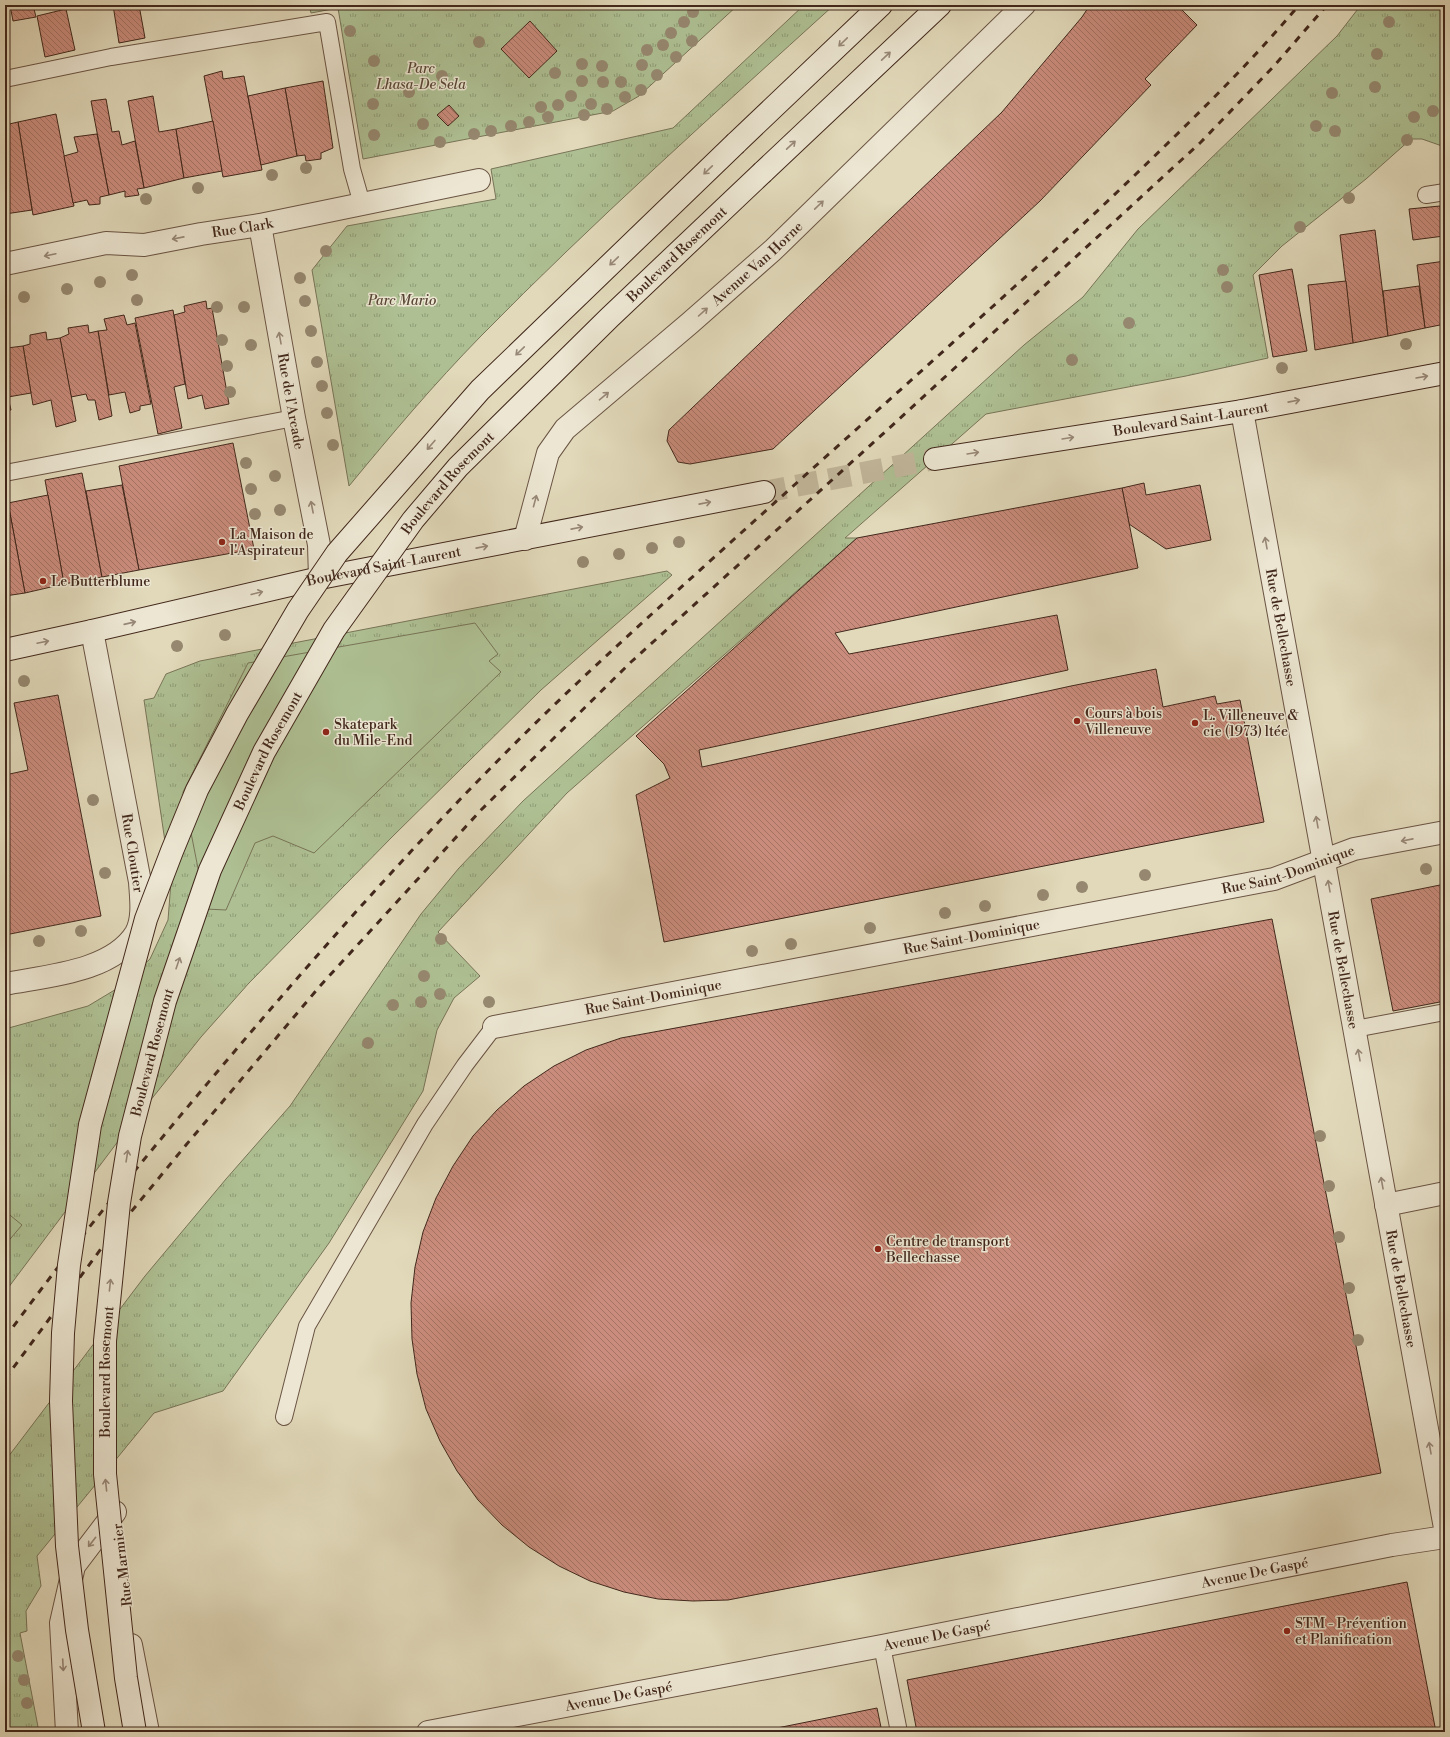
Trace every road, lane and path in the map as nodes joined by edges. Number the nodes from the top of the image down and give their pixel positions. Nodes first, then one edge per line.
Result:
1 (881, 5) edge
2 (940, 5) edge
3 (1024, 5) edge
4 (5, 79) edge
5 (480, 180) dead end
6 (1445, 192) edge
7 (1426, 196) dead end
8 (362, 204) junction
9 (260, 225) junction
10 (5, 264) edge
11 (1445, 373) edge
12 (1242, 411) junction
13 (294, 418) junction
14 (935, 459) tunnel mouth
15 (5, 473) edge
16 (764, 492) tunnel mouth
17 (525, 539) junction
18 (320, 578) junction
19 (92, 631) junction
20 (5, 650) edge
21 (1445, 832) edge
22 (1324, 861) junction
23 (5, 984) edge
24 (1445, 1012) edge
25 (494, 1027) joint
26 (1354, 1029) junction
27 (1445, 1193) edge
28 (1386, 1205) junction
29 (284, 1418) dead end
30 (1445, 1528) edge
31 (1445, 1536) edge
32 (882, 1646) junction
33 (467, 1729) edge
34 (67, 1732) edge
35 (94, 1732) edge
36 (135, 1732) edge
37 (148, 1732) edge
38 (428, 1732) edge
39 (899, 1732) edge

1 -> 35 street, bridge
36 -> 2 street, Boulevard Rosemont, bridge
17 -> 3 street, Avenue Van Horne
4 - 8 lane
5 - 8 street, Rue Clark
6 - 7 lane
8 - 9 street, Rue Clark
9 -> 10 street, Rue Clark
13 -> 9 street, Rue de l'Arcade
12 -> 11 street, Boulevard Saint-Laurent
14 -> 12 street, Boulevard Saint-Laurent
22 -> 12 street, Rue de Bellechasse
13 - 15 lane
18 -> 13 street, Rue de l'Arcade
17 -> 16 street, Boulevard Saint-Laurent
18 -> 17 street, Boulevard Saint-Laurent
19 -> 18 street, Boulevard Saint-Laurent
20 -> 19 street, Boulevard Saint-Laurent
19 - 23 street, Rue Cloutier
21 -> 22 street, Rue Saint-Dominique
22 - 25 street, Rue Saint-Dominique
26 -> 22 street, Rue de Bellechasse
24 - 26 lane
25 - 29 lane
28 -> 26 street, Rue de Bellechasse
27 - 28 street
30 -> 28 street, Rue de Bellechasse
31 - 32 street, Avenue De Gaspé
32 - 33 street, Avenue De Gaspé
32 - 39 lane
33 - 38 street, Avenue De Gaspé
37 -> 34 street, Rue Marmier

